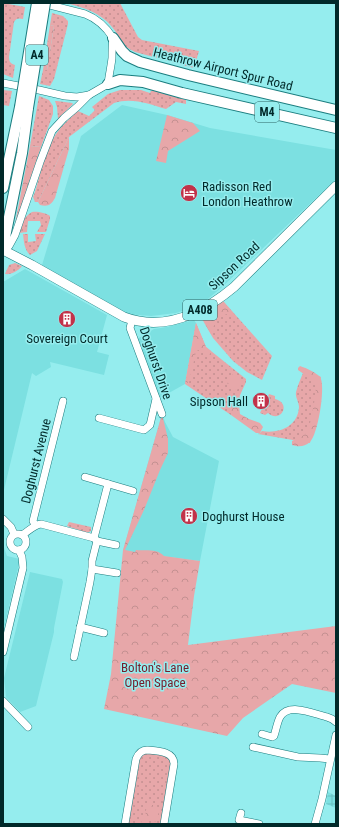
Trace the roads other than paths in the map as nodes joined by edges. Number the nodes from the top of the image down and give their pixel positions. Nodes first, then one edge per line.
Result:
1 (37, 3) edge
2 (40, 3) edge
3 (45, 3) edge
4 (113, 38) junction
5 (3, 82) edge
6 (108, 84) junction
7 (89, 95) junction
8 (24, 107) junction
9 (336, 110) edge
10 (336, 128) edge
11 (336, 186) edge
12 (3, 188) edge
13 (3, 249) edge
14 (132, 320) junction
15 (156, 399) junction
16 (63, 401) dead end
17 (162, 414) dead end
18 (99, 418) dead end
19 (85, 477) dead end
20 (108, 484) junction
21 (133, 491) dead end
22 (3, 519) edge
23 (36, 525) junction
24 (18, 535) junction
25 (96, 540) junction
26 (116, 545) dead end
27 (19, 550) junction
28 (92, 569) junction
29 (117, 573) dead end
30 (80, 627) junction
31 (104, 633) dead end
32 (3, 652) edge
33 (74, 657) dead end
34 (3, 701) edge
35 (336, 722) edge
36 (28, 727) dead end
37 (262, 734) dead end
38 (336, 735) edge
39 (253, 747) dead end
40 (330, 759) junction
41 (241, 813) dead end
42 (125, 824) edge
43 (164, 824) edge
44 (259, 824) edge
45 (315, 824) edge

1 - 8 highway, A4, bridge
2 - 4 street
3 - 8 highway, A4, bridge
4 - 6 street
4 - 9 highway, Heathrow Airport Spur Road / M4
5 - 7 street
6 - 7 street
6 - 10 highway, M4
7 - 13 street
8 - 12 highway, A4
8 - 13 highway, A4
11 - 14 main road, Sipson Road / A408
13 - 14 main road, Sipson Road / A408
14 - 15 street, Doghurst Drive
15 - 17 street, Doghurst Drive
15 - 18 street
16 - 23 street, Doghurst Avenue
19 - 20 street
20 - 21 street
20 - 25 street
22 - 24 street
23 - 24 street
23 - 25 street
24 - 27 street
24 - 27 street
25 - 26 street
25 - 28 street
27 - 32 street
28 - 29 street
28 - 30 street
30 - 31 street
30 - 33 street
34 - 36 street
35 - 37 street
38 - 40 street
39 - 40 street
40 - 45 street
41 - 44 street
42 - 43 street

